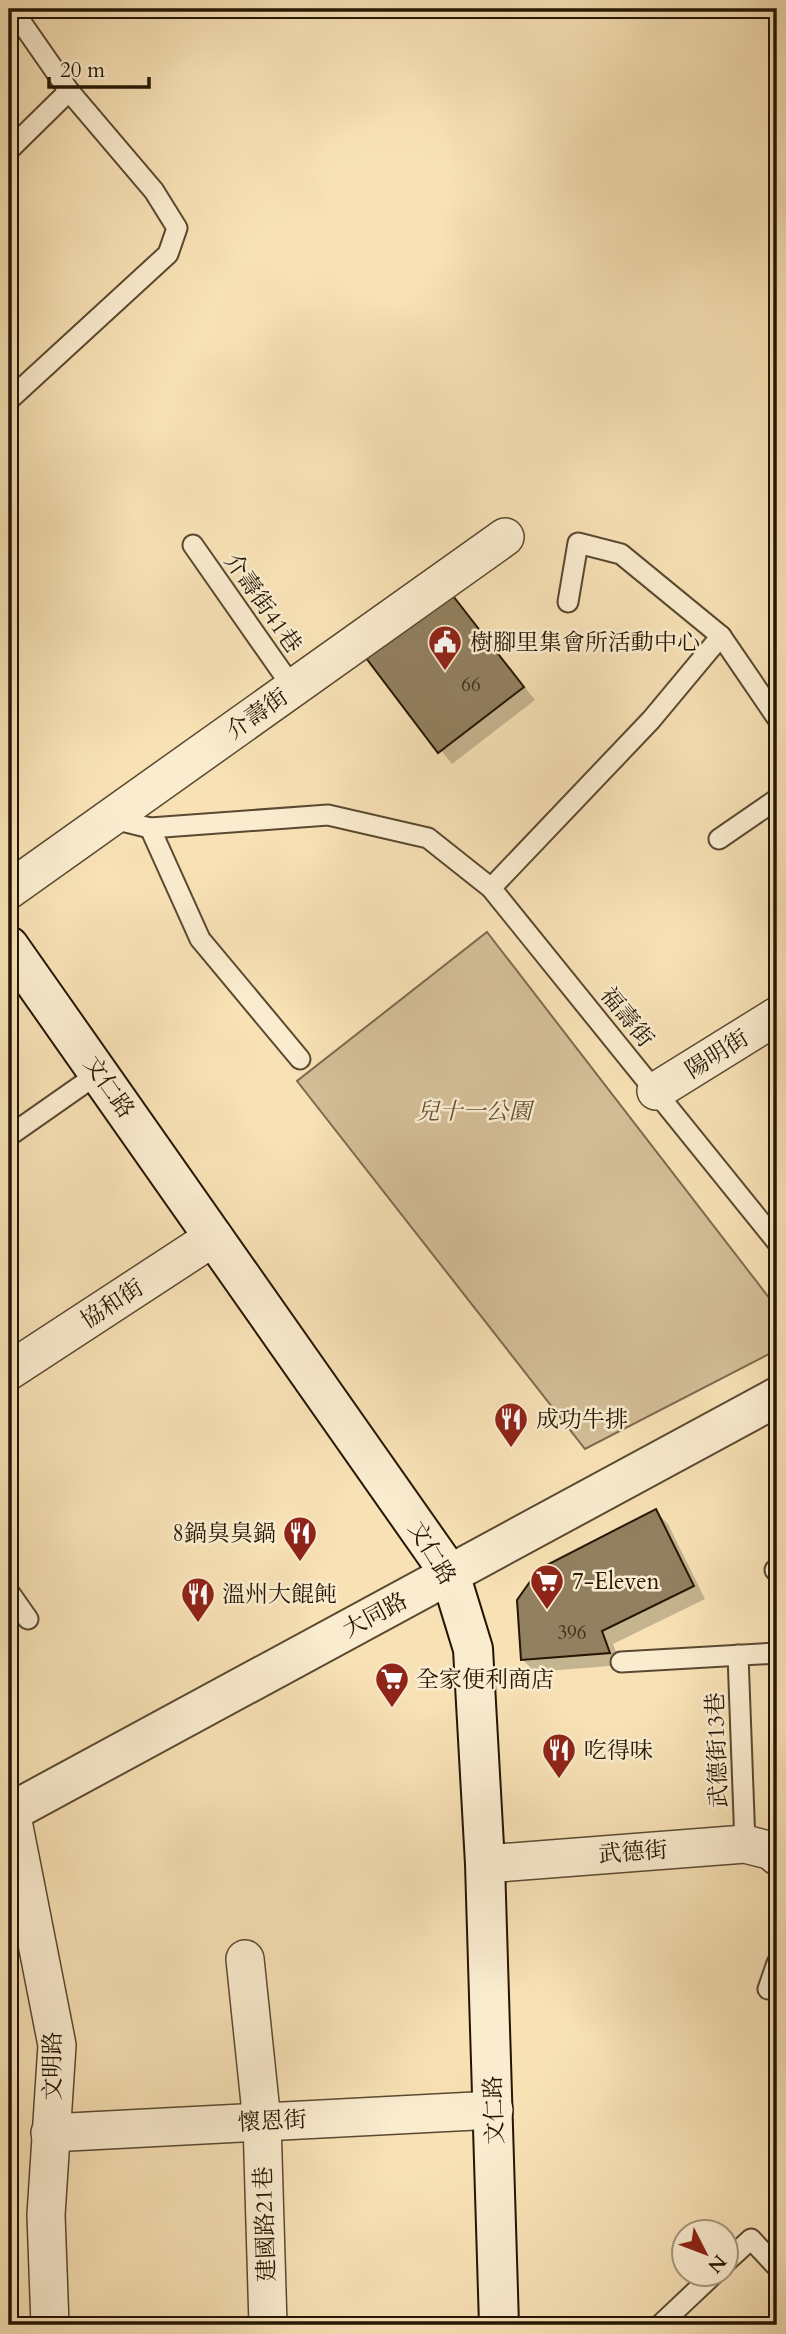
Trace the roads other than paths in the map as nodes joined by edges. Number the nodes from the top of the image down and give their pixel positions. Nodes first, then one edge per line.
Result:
1 (12, 9) edge
2 (69, 91) junction
3 (9, 150) edge
4 (9, 400) edge
5 (506, 537) dead end
6 (193, 545) dead end
7 (568, 602) dead end
8 (721, 636) junction
9 (293, 688) junction
10 (777, 718) edge
11 (777, 799) edge
12 (110, 818) junction
13 (150, 828) junction
14 (719, 839) dead end
15 (491, 888) junction
16 (9, 890) edge
17 (9, 946) edge
18 (777, 1016) edge
19 (300, 1059) dead end
20 (99, 1073) junction
21 (656, 1091) junction
22 (9, 1136) edge
23 (214, 1237) junction
24 (777, 1242) edge
25 (9, 1371) edge
26 (777, 1397) edge
27 (450, 1574) junction
28 (9, 1592) edge
29 (28, 1619) dead end
30 (777, 1653) edge
31 (738, 1655) junction
32 (621, 1662) dead end
33 (10, 1812) edge
34 (761, 1850) edge
35 (485, 1864) junction
36 (245, 1959) dead end
37 (777, 1963) edge
38 (768, 1989) dead end
39 (494, 2110) junction
40 (262, 2122) junction
41 (50, 2133) junction
42 (740, 2249) edge
43 (777, 2267) edge
44 (699, 2288) edge
45 (50, 2325) edge
46 (268, 2325) edge
47 (499, 2325) edge
48 (660, 2325) edge

1 - 2 lane
2 - 3 lane
2 - 4 lane
5 - 9 street, 介壽街
6 - 9 lane, 介壽街41巷
7 - 8 lane
8 - 10 lane
8 - 15 lane
9 - 12 street, 介壽街
11 - 14 lane
12 - 13 lane, 福壽街
12 - 16 street, 介壽街
13 - 15 lane, 福壽街
13 - 19 lane
15 - 21 lane, 福壽街
17 - 20 main road, 文仁路
18 - 21 street, 陽明街
20 - 22 lane
20 - 23 main road, 文仁路
21 - 24 lane, 福壽街
23 - 25 street, 協和街
23 - 27 main road, 文仁路
26 - 27 main road, 大同路
27 - 33 main road, 大同路
27 - 35 main road, 文仁路
28 - 29 lane
30 - 31 lane
31 - 32 lane
31 - 34 lane, 武德街13巷
33 - 41 street, 文明路
34 - 35 street, 武德街
35 - 39 main road, 文仁路
36 - 40 street, 建國路21巷
37 - 38 lane
39 - 40 street, 懷恩街
39 - 47 main road, 文仁路
40 - 41 street, 懷恩街
40 - 46 street, 建國路21巷
41 - 45 street, 文明路
42 - 43 lane
44 - 48 lane

